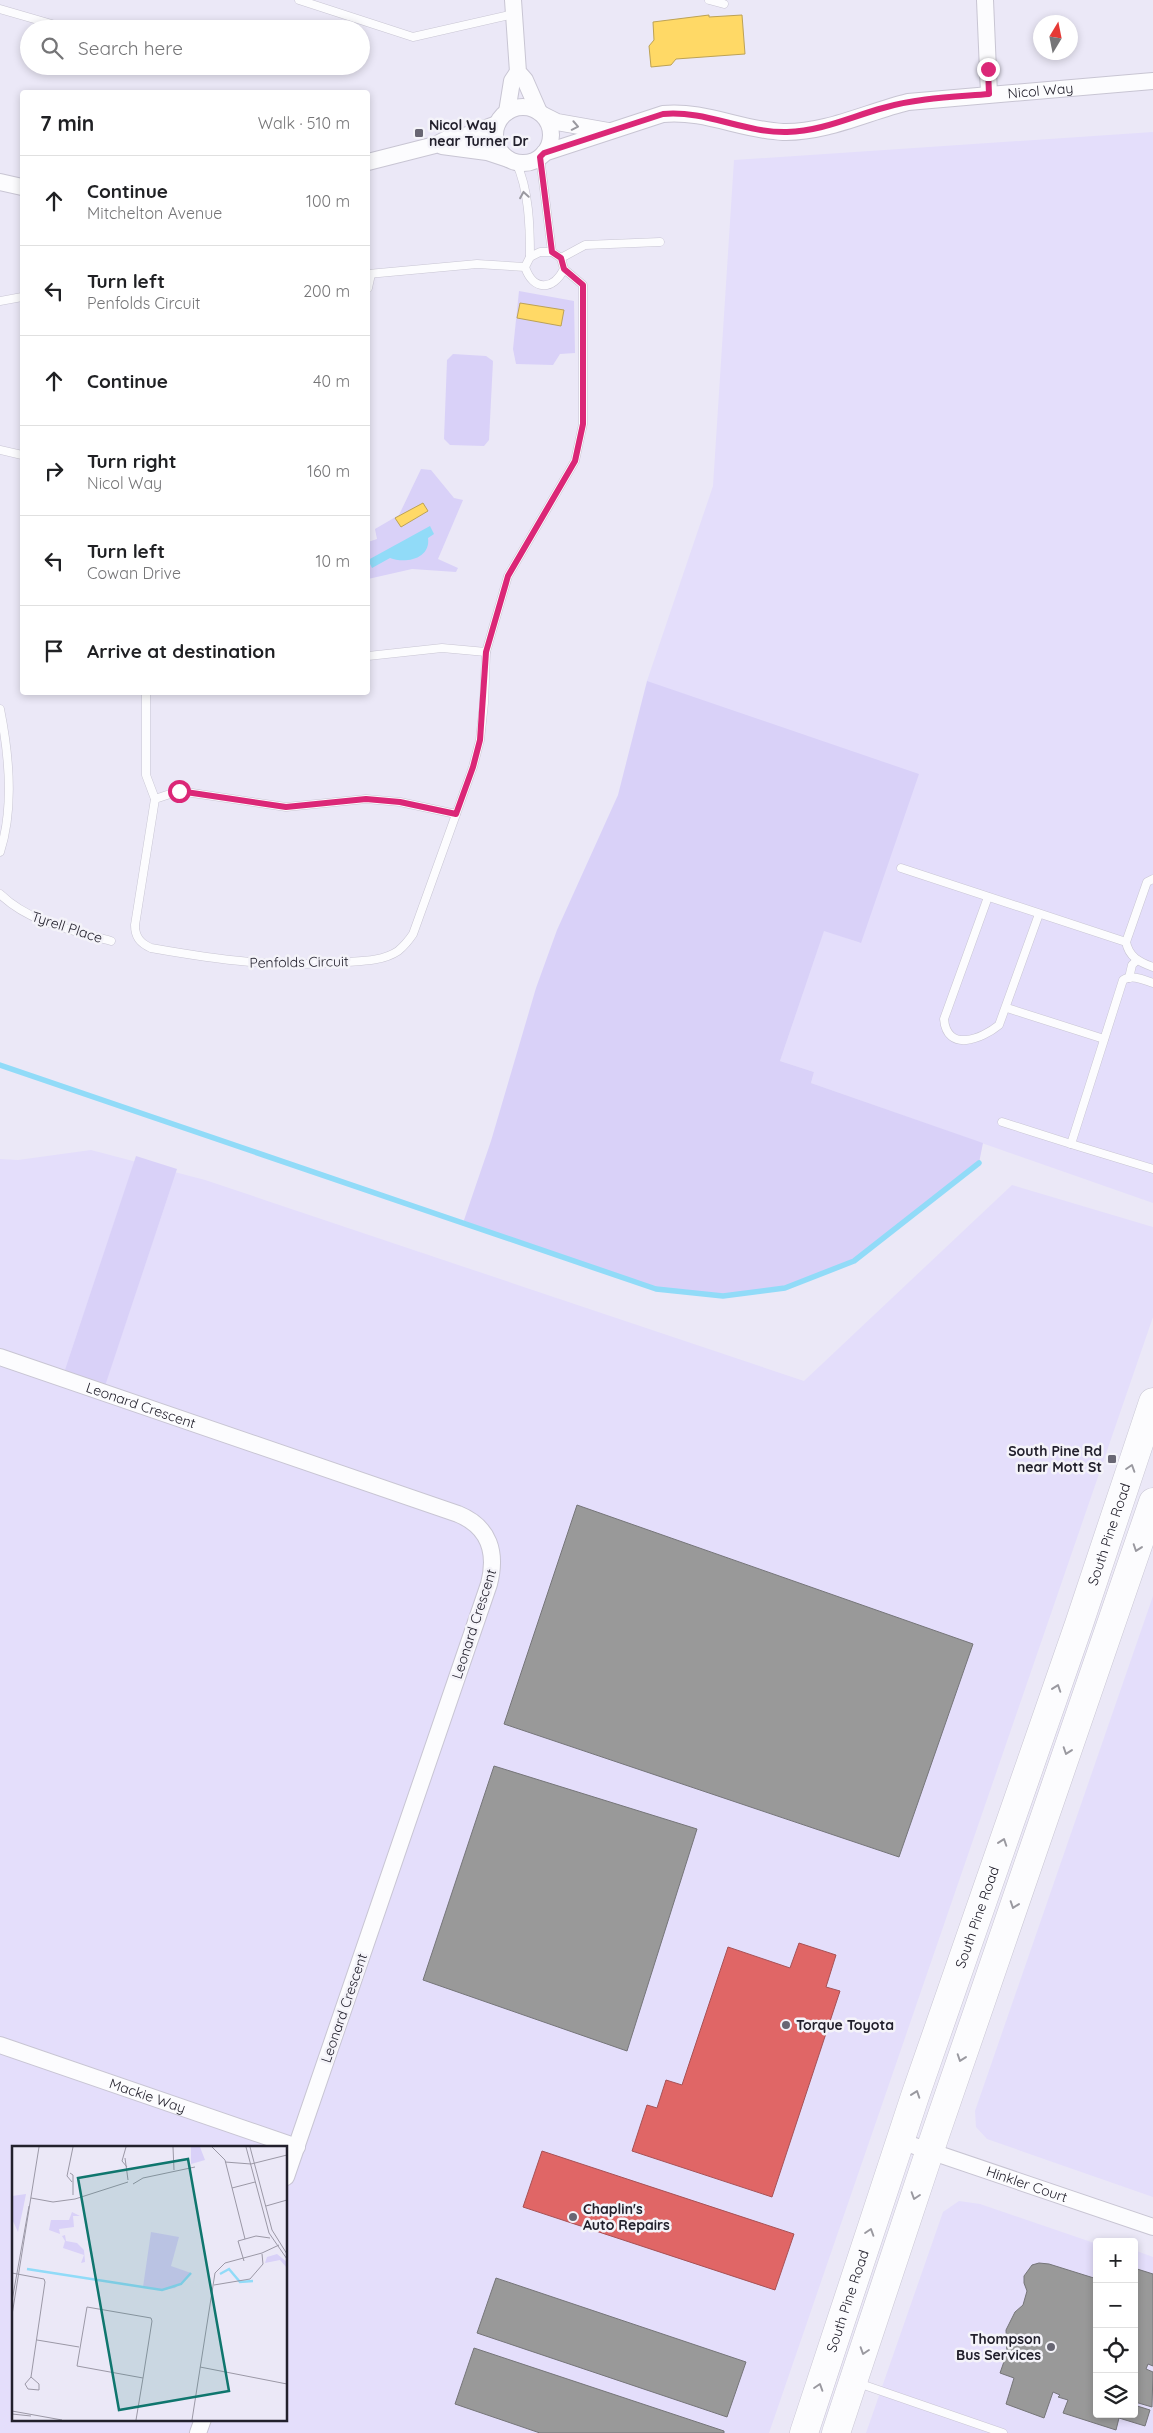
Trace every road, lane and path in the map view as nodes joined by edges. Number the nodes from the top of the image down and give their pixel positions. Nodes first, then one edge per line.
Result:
1 (298, 0) edge
2 (709, 0) edge
3 (985, 0) edge
4 (724, 4) dead end
5 (514, 7) edge
6 (0, 9) edge
7 (38, 20) edge
8 (360, 20) edge
9 (370, 23) edge
10 (518, 72) junction
11 (1153, 81) edge
12 (989, 94) junction
13 (541, 113) junction
14 (502, 118) junction
15 (608, 131) junction
16 (435, 145) junction
17 (542, 155) junction
18 (512, 160) junction
19 (370, 161) edge
20 (0, 182) edge
21 (20, 187) edge
22 (20, 187) edge
23 (0, 190) edge
24 (660, 242) dead end
25 (552, 252) junction
26 (530, 257) junction
27 (561, 258) junction
28 (525, 267) junction
29 (564, 269) junction
30 (370, 274) edge
31 (20, 297) edge
32 (0, 301) edge
33 (0, 450) edge
34 (20, 455) edge
35 (486, 652) junction
36 (370, 656) edge
37 (146, 695) edge
38 (0, 710) edge
39 (155, 798) junction
40 (456, 814) junction
41 (0, 852) edge
42 (901, 868) dead end
43 (1153, 879) edge
44 (0, 894) edge
45 (988, 897) junction
46 (1039, 914) junction
47 (111, 941) dead end
48 (1126, 942) junction
49 (1137, 960) junction
50 (1153, 967) edge
51 (1129, 978) junction
52 (1153, 983) edge
53 (1007, 1008) junction
54 (1104, 1039) junction
55 (1002, 1122) dead end
56 (1071, 1144) junction
57 (1153, 1169) edge
58 (0, 1357) edge
59 (1153, 1402) edge
60 (1153, 1502) edge
61 (0, 2045) edge
62 (900, 2141) junction
63 (297, 2147) junction
64 (930, 2150) junction
65 (288, 2172) edge
66 (1153, 2228) edge
67 (854, 2382) junction
68 (203, 2420) edge
69 (198, 2433) edge
70 (804, 2433) edge
71 (836, 2433) edge
72 (1004, 2433) edge

1 - 8 lane
2 - 4 lane
3 - 12 street
5 - 9 lane
5 - 10 street
6 - 7 lane
10 - 13 street
10 - 14 street
11 - 12 street, Nicol Way
12 - 15 street, Nicol Way
13 - 14 street
13 -> 15 street, Nicol Way
13 - 17 street
14 - 16 street
14 - 18 street
15 - 17 street, Nicol Way
16 - 18 street
16 - 19 street
17 - 18 street
17 - 25 lane
26 -> 18 lane
20 - 21 street
22 - 23 street
24 - 27 lane
25 - 26 lane
25 - 27 lane
26 - 28 lane
27 - 29 lane
28 - 29 lane
28 - 30 lane
29 - 35 lane, Penfolds Circuit
31 - 32 lane
33 - 34 lane
35 - 36 lane
35 - 40 lane, Penfolds Circuit
37 - 39 lane
38 - 41 lane
39 - 40 lane
39 - 40 lane, Penfolds Circuit
42 - 45 lane
43 - 48 lane
44 - 47 lane, Tyrell Place
45 - 46 lane
45 - 53 lane
46 - 48 lane
46 - 53 lane
48 - 49 lane
49 - 50 lane
49 - 51 lane
51 - 52 lane
51 - 54 lane
53 - 54 lane
54 - 56 lane
55 - 56 lane
56 - 57 lane
58 - 63 street, Leonard Crescent
62 -> 59 highway, South Pine Road
60 -> 64 highway
61 - 63 street, Mackie Way
62 - 64 street, Hinkler Court
70 -> 62 highway, South Pine Road
63 - 65 street, Leonard Crescent
64 - 66 street, Hinkler Court
64 -> 67 highway
67 - 71 highway
67 - 72 lane
68 - 69 street

